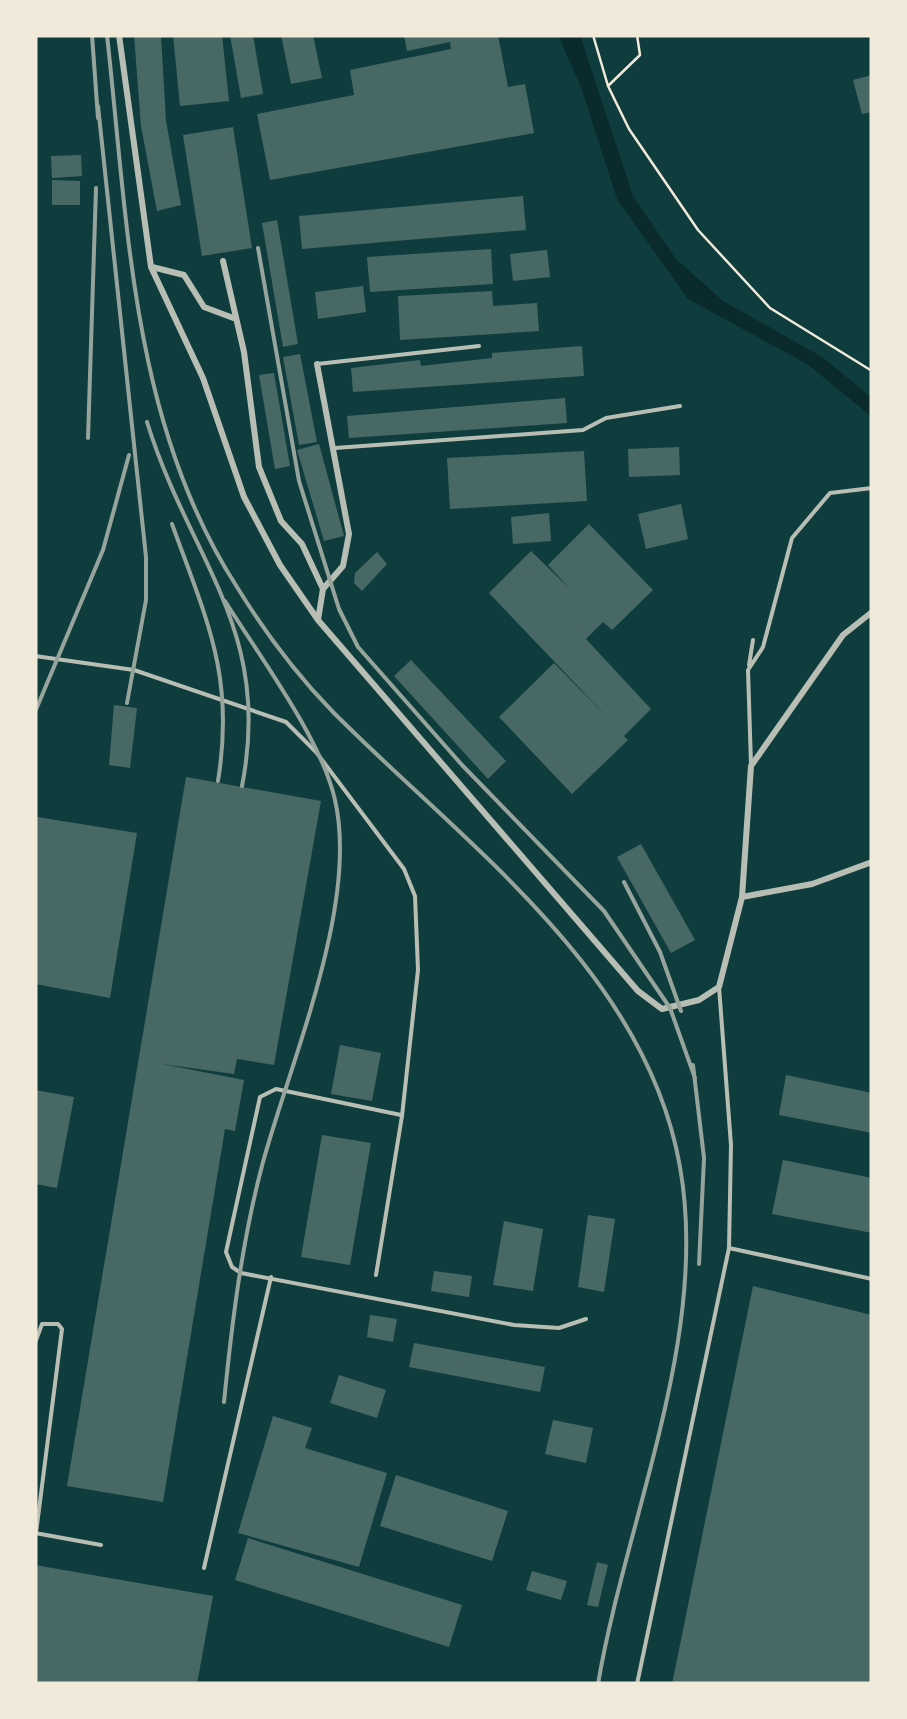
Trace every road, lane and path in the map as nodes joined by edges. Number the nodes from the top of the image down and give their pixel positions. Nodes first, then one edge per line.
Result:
1 (120, 35) edge
2 (594, 35) edge
3 (637, 35) edge
4 (608, 86) junction
5 (223, 262) dead end
6 (151, 267) junction
7 (236, 319) junction
8 (479, 346) dead end
9 (317, 364) joint
10 (872, 371) edge
11 (680, 406) dead end
12 (335, 448) junction
13 (872, 488) edge
14 (323, 589) junction
15 (872, 612) edge
16 (318, 620) junction
17 (753, 640) dead end
18 (35, 656) edge
19 (748, 670) junction
20 (751, 766) junction
21 (872, 862) edge
22 (742, 898) junction
23 (718, 986) junction
24 (402, 1116) junction
25 (729, 1248) junction
26 (376, 1275) dead end
27 (272, 1277) junction
28 (872, 1280) edge
29 (586, 1319) dead end
30 (35, 1343) edge
31 (35, 1532) edge
32 (101, 1546) dead end
33 (204, 1568) dead end
34 (637, 1684) edge

1 - 6 street
2 - 4 path
3 - 4 path
4 - 10 path
5 - 7 street
6 - 7 street
6 - 16 street
7 - 14 street
8 - 9 lane
9 - 12 street
11 - 12 lane
12 - 14 street
13 - 19 lane
14 - 16 street
15 - 20 street
16 - 23 street
17 - 19 lane
18 - 24 lane
19 - 20 lane
20 - 22 street
21 - 22 street
22 - 23 street
23 - 25 lane
24 - 26 lane
24 - 27 lane
25 - 28 lane
25 - 34 lane
27 - 29 lane
27 - 33 lane
30 - 31 lane
31 - 32 lane

